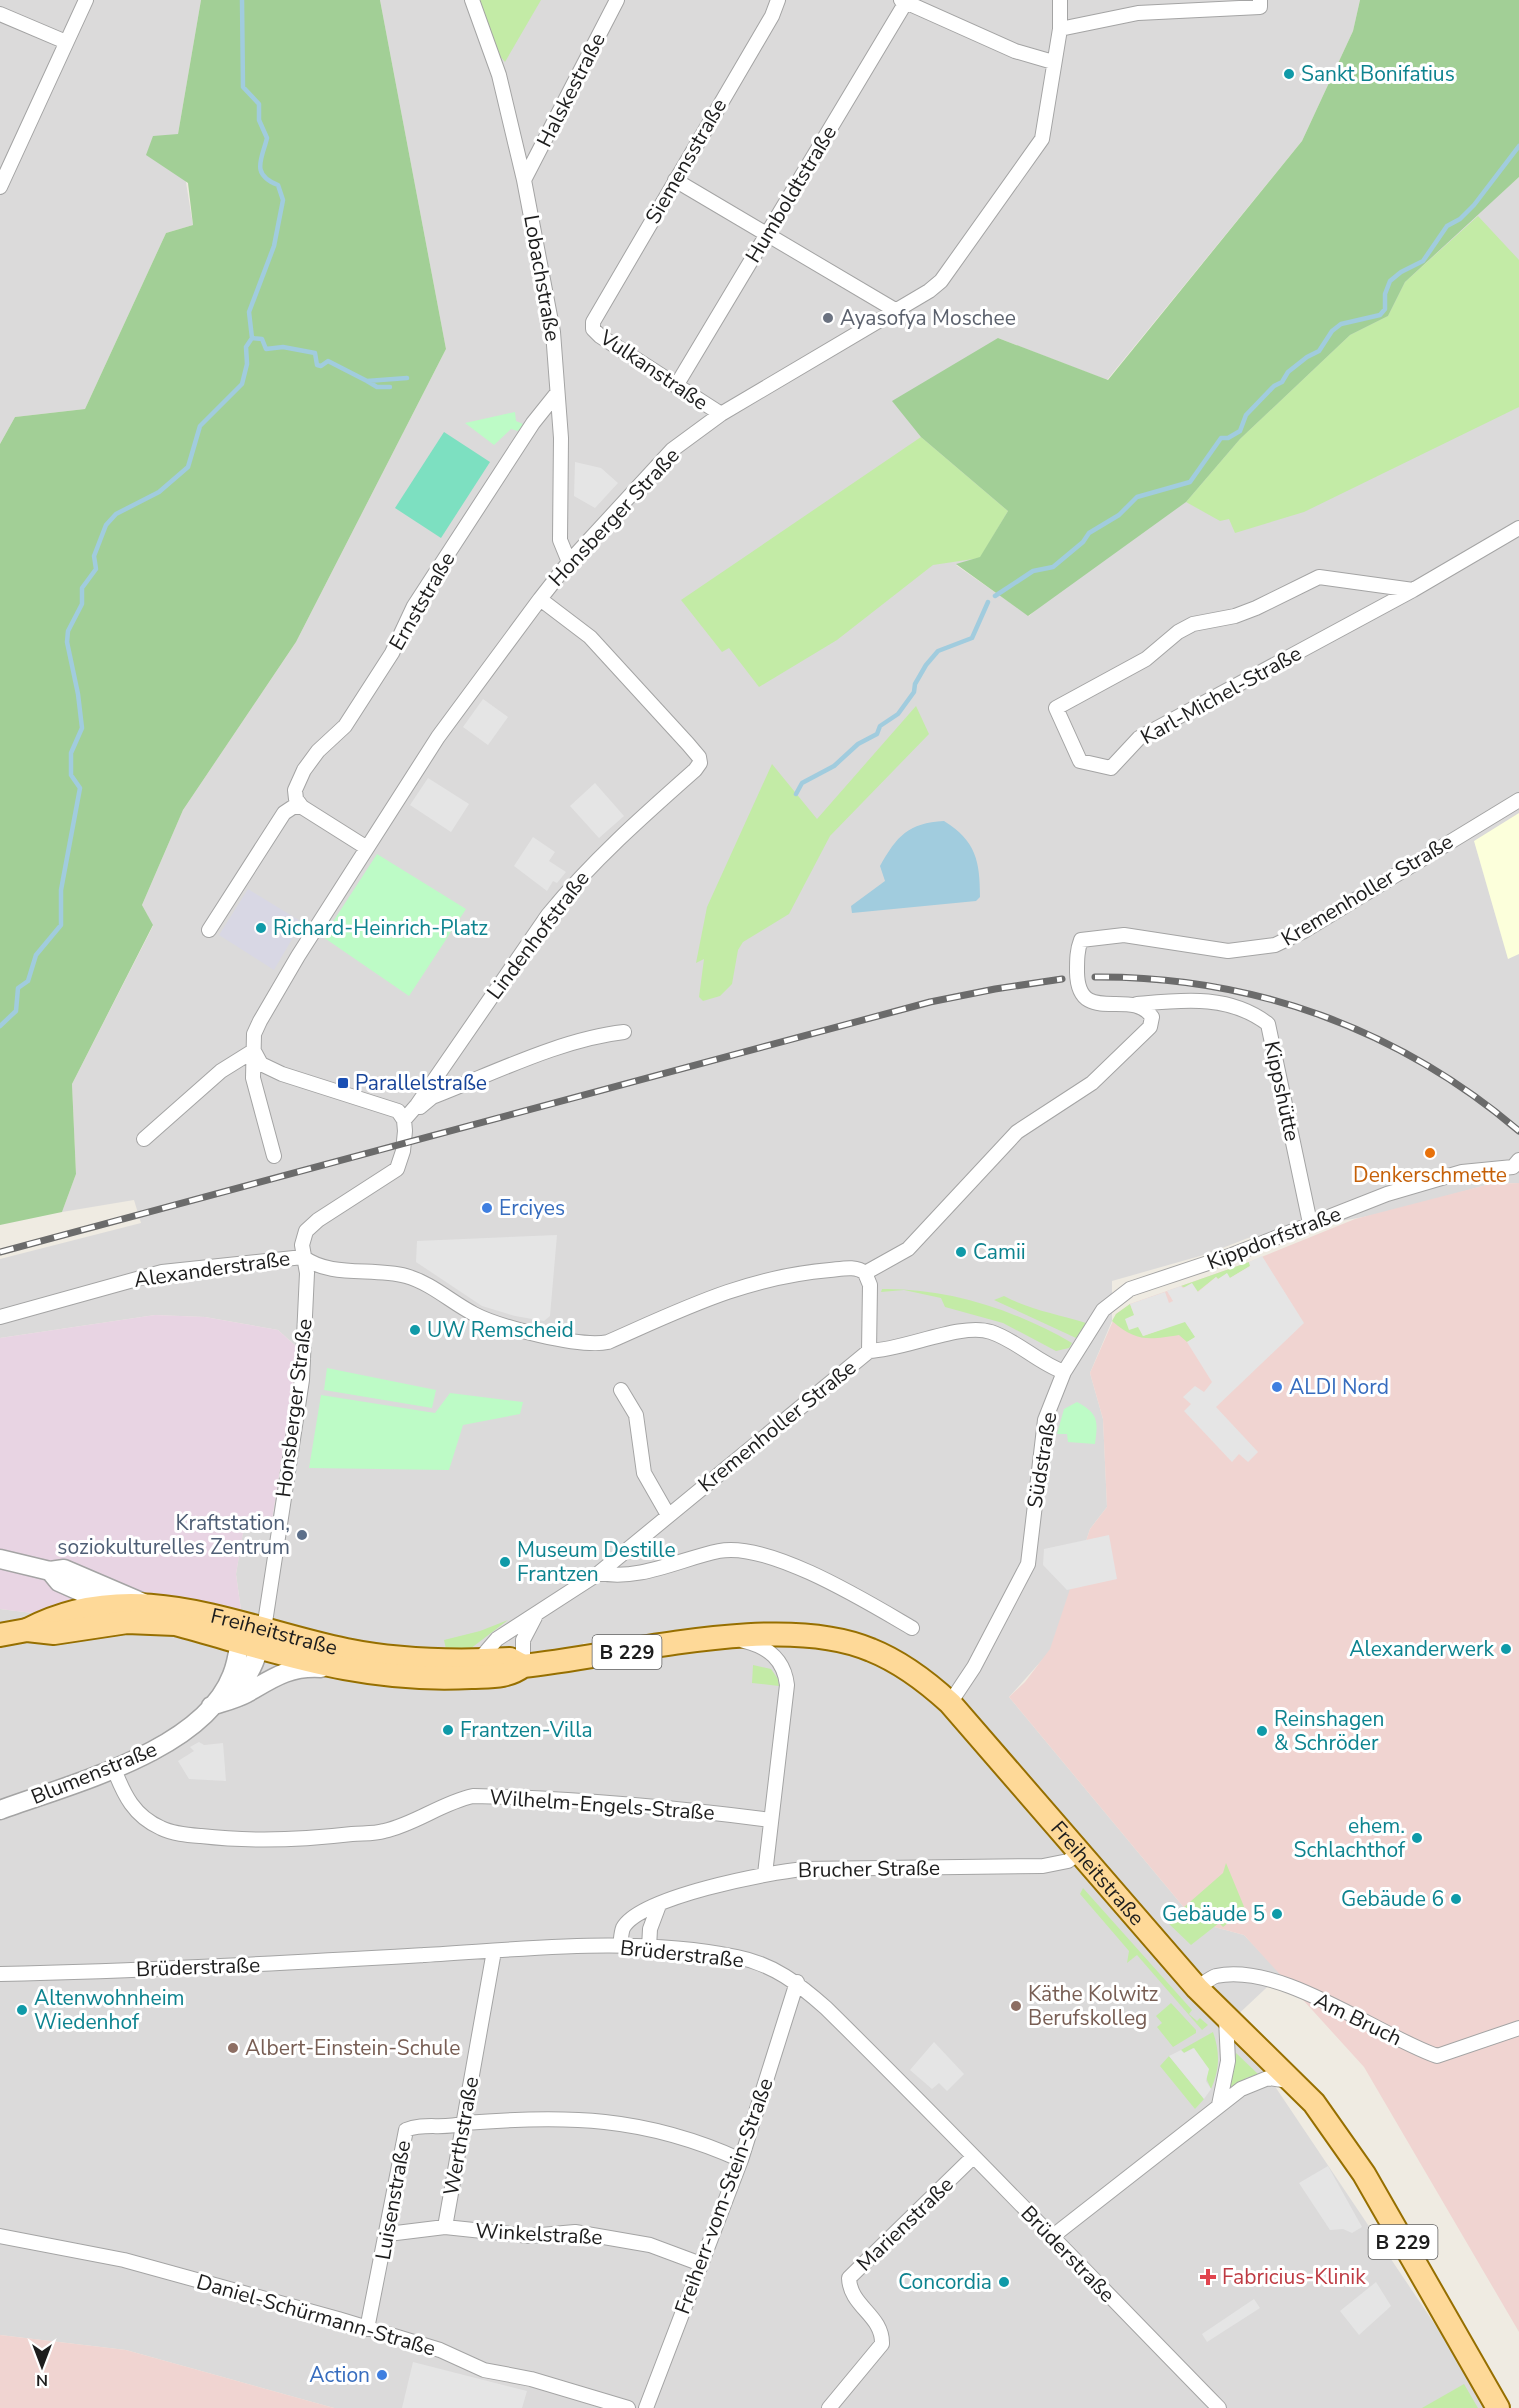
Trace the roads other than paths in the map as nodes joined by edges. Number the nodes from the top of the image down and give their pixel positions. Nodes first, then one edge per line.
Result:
1 (86, 0) edge
2 (472, 0) edge
3 (617, 0) edge
4 (778, 0) edge
5 (1060, 0) edge
6 (903, 1) edge
7 (1260, 3) edge
8 (0, 14) edge
9 (1059, 29) junction
10 (66, 42) junction
11 (1053, 62) junction
12 (524, 180) junction
13 (675, 180) junction
14 (0, 187) edge
15 (767, 235) junction
16 (896, 310) junction
17 (593, 322) joint
18 (676, 386) junction
19 (557, 393) junction
20 (721, 414) junction
21 (1519, 528) edge
22 (569, 562) junction
23 (1413, 590) junction
24 (540, 599) junction
25 (1519, 800) edge
26 (302, 807) junction
27 (367, 848) junction
28 (209, 930) dead end
29 (1134, 1004) junction
30 (624, 1032) dead end
31 (253, 1051) junction
32 (404, 1120) junction
33 (144, 1139) dead end
34 (274, 1156) dead end
35 (1516, 1163) edge
36 (1310, 1223) junction
37 (303, 1257) junction
38 (865, 1273) junction
39 (0, 1317) edge
40 (869, 1351) junction
41 (1064, 1372) junction
42 (621, 1390) dead end
43 (668, 1515) junction
44 (0, 1559) edge
45 (50, 1571) junction
46 (599, 1573) junction
47 (113, 1606) junction
48 (150, 1613) junction
49 (536, 1616) junction
50 (912, 1628) dead end
51 (27, 1630) junction
52 (0, 1635) edge
53 (251, 1635) junction
54 (731, 1637) junction
55 (478, 1661) junction
56 (523, 1666) junction
57 (337, 1669) junction
58 (950, 1703) junction
59 (211, 1706) junction
60 (114, 1769) junction
61 (0, 1810) edge
62 (771, 1820) junction
63 (1081, 1851) junction
64 (765, 1874) junction
65 (659, 1905) junction
66 (620, 1946) junction
67 (649, 1948) junction
68 (494, 1951) junction
69 (0, 1974) edge
70 (797, 1982) junction
71 (1197, 1988) junction
72 (1226, 2016) junction
73 (1519, 2028) edge
74 (1297, 2083) junction
75 (1219, 2105) junction
76 (464, 2123) junction
77 (973, 2157) junction
78 (741, 2160) junction
79 (445, 2228) junction
80 (388, 2234) junction
81 (0, 2236) edge
82 (1053, 2236) junction
83 (701, 2264) junction
84 (367, 2329) junction
85 (628, 2408) edge
86 (646, 2408) edge
87 (829, 2408) edge
88 (1219, 2408) edge
89 (1498, 2408) edge

1 - 10 street
2 - 12 street, Lobachstraße
3 - 12 street, Halskestraße
4 - 13 street, Siemensstraße
5 - 9 street, Honsberger Straße
6 - 11 street
6 - 15 street, Humboldtstraße
7 - 9 street
8 - 10 street
9 - 11 street, Honsberger Straße
10 - 14 street
11 - 16 street, Honsberger Straße
12 - 19 street, Lobachstraße
13 - 15 street
13 - 17 street, Siemensstraße
15 - 16 street
15 - 18 street, Humboldtstraße
16 - 20 street, Honsberger Straße
17 - 18 street, Vulkanstraße
18 - 20 street, Vulkanstraße
19 - 22 street, Lobachstraße
19 - 26 street, Ernststraße
20 - 22 street, Honsberger Straße
21 - 23 street, Karl-Michel-Straße
22 - 24 street, Honsberger Straße
23 - 23 street, Karl-Michel-Straße
24 - 27 street, Honsberger Straße
24 - 32 street, Lindenhofstraße
25 - 29 street, Kremenholler Straße
26 - 27 street
26 - 28 street
27 - 31 street, Honsberger Straße
29 - 36 street, Kippshütte
29 - 38 street
30 - 32 street
31 - 32 street
31 - 33 street
31 - 34 street, Honsberger Straße
32 - 37 street, Honsberger Straße
35 - 36 street, Kippdorfstraße
36 - 41 street, Kippdorfstraße
37 - 38 street, Alexanderstraße
37 - 39 street, Alexanderstraße
37 - 53 street, Honsberger Straße
38 - 40 street, Kremenholler Straße
40 - 41 street
40 - 43 street, Kremenholler Straße
41 - 58 street, Südstraße
42 - 43 street
43 - 46 street, Kremenholler Straße
44 - 45 street
45 - 47 street
45 - 48 street
46 - 49 street, Kremenholler Straße
46 - 50 street
47 - 48 main road, Freiheitstraße / B 229
47 - 51 main road, Freiheitstraße / B 229
48 - 51 main road, Freiheitstraße / B 229
48 - 53 main road, Freiheitstraße / B 229
49 - 55 street, Kremenholler Straße
49 - 56 street
51 - 52 main road, Freiheitstraße / B 229
53 - 55 main road, Freiheitstraße / B 229
53 - 57 main road, Freiheitstraße / B 229
53 - 59 street, Blumenstraße
54 - 56 main road, Freiheitstraße / B 229
54 - 58 main road, Freiheitstraße / B 229
54 - 62 street
55 - 56 main road, Freiheitstraße / B 229
56 - 57 main road, Freiheitstraße / B 229
57 - 59 street, Blumenstraße
58 - 63 main road, Freiheitstraße / B 229
59 - 60 street, Blumenstraße
60 - 61 street, Blumenstraße
60 - 62 street, Wilhelm-Engels-Straße
62 - 64 street
63 - 64 street, Brucher Straße
63 - 71 main road, Freiheitstraße / B 229
64 - 65 street, Brucher Straße
65 - 66 street, Brucher Straße
65 - 67 street
66 - 67 street, Brüderstraße
66 - 68 street, Brüderstraße
67 - 70 street, Brüderstraße
68 - 69 street, Brüderstraße
68 - 76 street, Werthstraße
70 - 77 street, Brüderstraße
70 - 78 street, Freiherr-vom-Stein-Straße
71 - 72 main road, Freiheitstraße / B 229
71 - 73 street, Am Bruch
72 - 74 main road, Freiheitstraße / B 229
72 - 75 street
74 - 75 street
74 - 89 main road, Freiheitstraße / B 229
75 - 82 street
76 - 78 street
76 - 79 street, Werthstraße
76 - 80 street, Luisenstraße
77 - 82 street, Brüderstraße
77 - 87 street, Marienstraße
78 - 83 street, Freiherr-vom-Stein-Straße
79 - 80 street
79 - 83 street, Winkelstraße
80 - 84 street, Luisenstraße
81 - 84 street, Daniel-Schürmann-Straße
82 - 88 street, Brüderstraße
83 - 86 street, Freiherr-vom-Stein-Straße
84 - 85 street, Daniel-Schürmann-Straße

